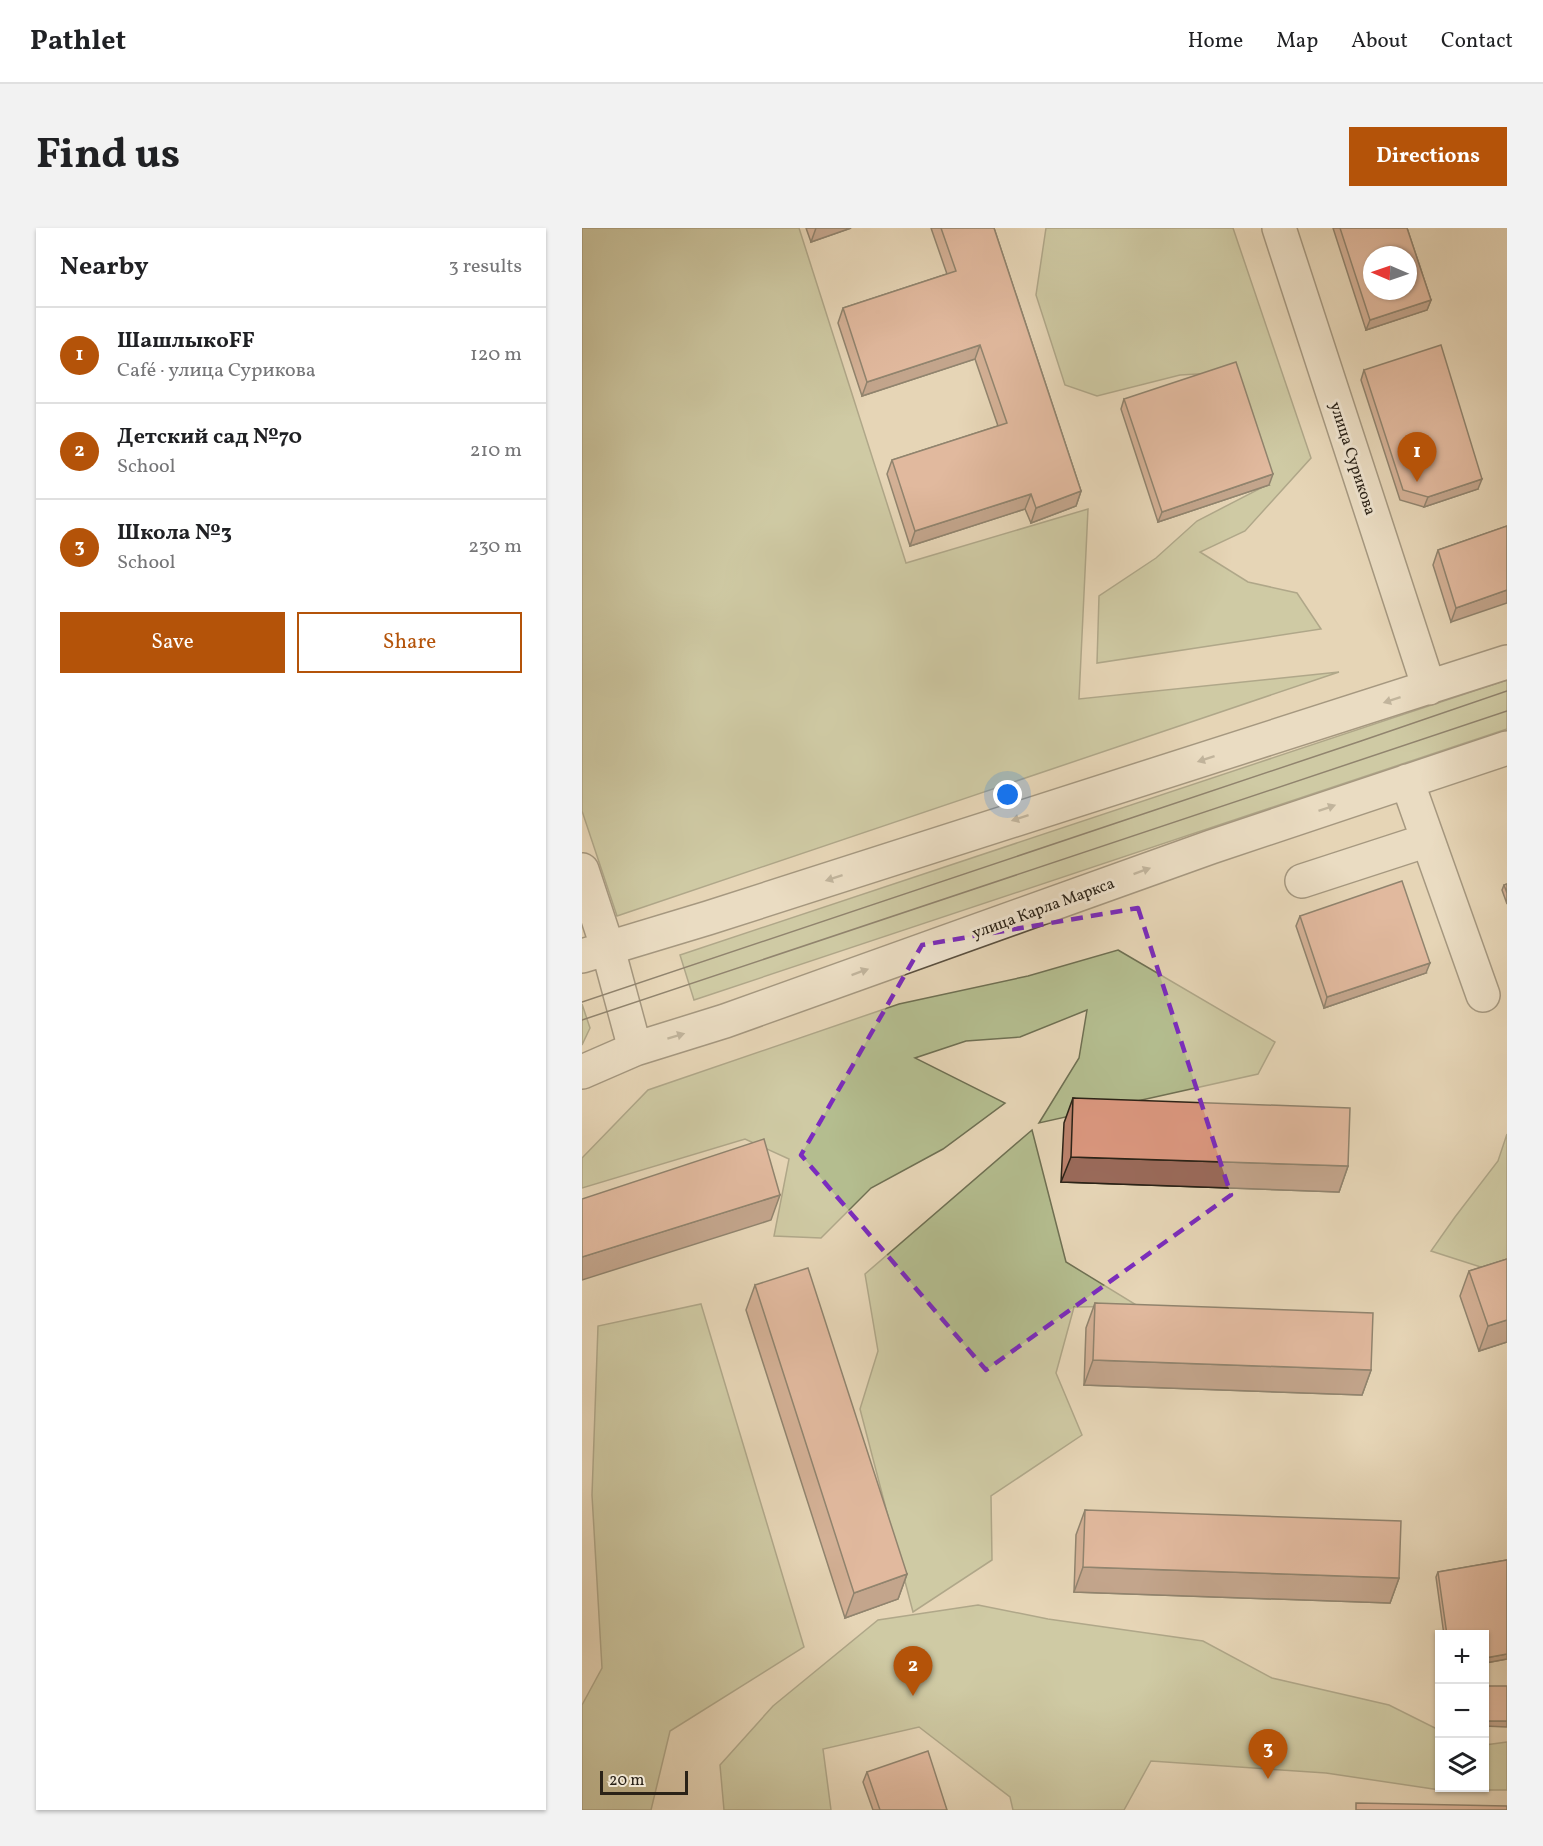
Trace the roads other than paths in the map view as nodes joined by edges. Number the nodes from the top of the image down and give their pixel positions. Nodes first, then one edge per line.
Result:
1 (1279, 228) edge
2 (1507, 662) edge
3 (1429, 688) junction
4 (1507, 748) edge
5 (1407, 781) junction
6 (1428, 840) junction
7 (582, 870) edge
8 (1302, 881) dead end
9 (595, 953) edge
10 (1483, 995) dead end
11 (635, 1049) junction
12 (582, 1072) edge

1 - 3 street, улица Сурикова
2 - 3 street
3 -> 9 street
4 - 5 street, улица Карла Маркса
5 - 6 street
11 -> 5 street, улица Карла Маркса
6 - 8 street
6 - 10 street
7 - 9 street
9 - 11 street
11 - 12 street, улица Карла Маркса

